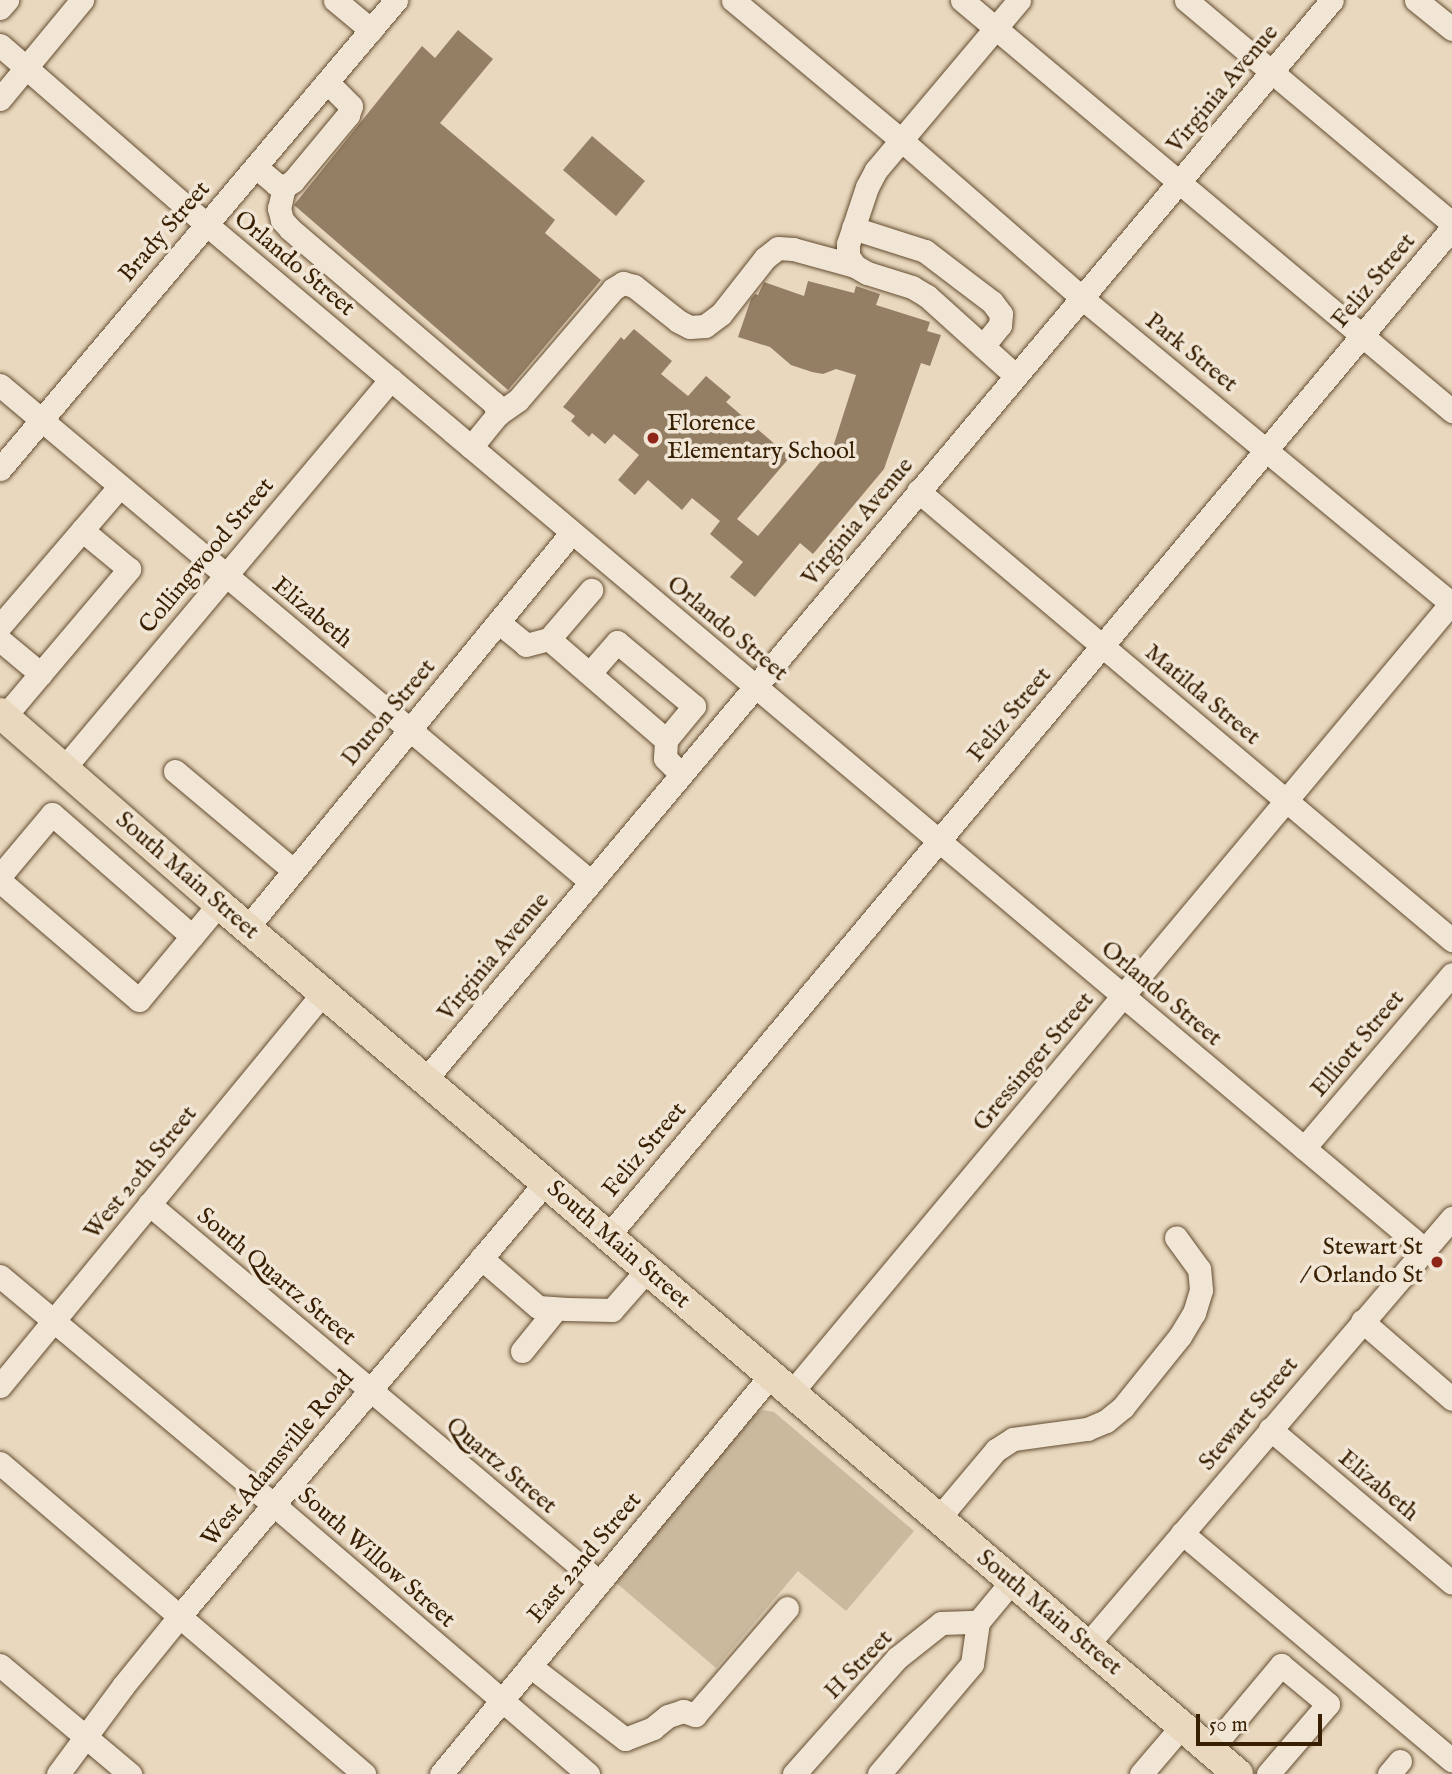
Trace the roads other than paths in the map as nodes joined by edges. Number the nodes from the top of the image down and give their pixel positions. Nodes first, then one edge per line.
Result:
1 (7, 0) edge
2 (82, 0) edge
3 (335, 0) edge
4 (396, 0) edge
5 (733, 0) edge
6 (962, 0) edge
7 (1019, 0) edge
8 (1186, 0) edge
9 (1332, 0) edge
10 (1416, 0) edge
11 (0, 8) edge
12 (995, 28) junction
13 (1452, 29) edge
14 (371, 30) junction
15 (0, 46) edge
16 (26, 68) junction
17 (1272, 72) junction
18 (327, 82) junction
19 (0, 99) edge
20 (900, 139) junction
21 (256, 167) junction
22 (1178, 183) junction
23 (284, 187) junction
24 (1452, 223) edge
25 (206, 224) junction
26 (853, 228) junction
27 (1452, 229) edge
28 (855, 267) junction
29 (1082, 298) junction
30 (1362, 335) junction
31 (983, 346) junction
32 (1016, 376) junction
33 (391, 379) junction
34 (0, 385) edge
35 (1452, 411) edge
36 (498, 414) junction
37 (41, 420) junction
38 (471, 447) junction
39 (1267, 449) junction
40 (0, 469) edge
41 (120, 486) junction
42 (918, 491) junction
43 (82, 530) junction
44 (572, 532) junction
45 (226, 575) junction
46 (591, 590) dead end
47 (1451, 603) edge
48 (498, 622) junction
49 (0, 626) edge
50 (550, 639) junction
51 (0, 640) edge
52 (1102, 646) junction
53 (590, 673) junction
54 (41, 674) junction
55 (754, 686) junction
56 (2, 715) edge
57 (410, 729) junction
58 (666, 740) junction
59 (64, 768) junction
60 (175, 771) dead end
61 (681, 774) junction
62 (1285, 799) junction
63 (938, 841) junction
64 (293, 870) junction
65 (0, 878) edge
66 (591, 882) junction
67 (219, 904) junction
68 (247, 928) junction
69 (192, 936) junction
70 (1452, 940) edge
71 (1452, 974) edge
72 (323, 993) junction
73 (1122, 996) junction
74 (425, 1080) junction
75 (1304, 1148) junction
76 (545, 1182) junction
77 (149, 1204) junction
78 (1452, 1218) edge
79 (608, 1236) junction
80 (1176, 1237) dead end
81 (1424, 1249) junction
82 (481, 1258) junction
83 (647, 1270) junction
84 (0, 1276) edge
85 (556, 1308) junction
86 (54, 1321) junction
87 (1362, 1321) junction
88 (522, 1351) dead end
89 (781, 1384) junction
90 (0, 1386) edge
91 (370, 1390) junction
92 (1452, 1399) edge
93 (1270, 1429) junction
94 (0, 1463) edge
95 (273, 1504) junction
96 (938, 1519) junction
97 (1182, 1533) junction
98 (1012, 1581) junction
99 (599, 1582) junction
100 (1452, 1583) edge
101 (787, 1608) dead end
102 (178, 1618) junction
103 (978, 1622) junction
104 (1087, 1645) junction
105 (0, 1665) edge
106 (530, 1666) junction
107 (502, 1700) junction
108 (1182, 1726) junction
109 (85, 1735) junction
110 (1209, 1750) junction
111 (1452, 1760) edge
112 (58, 1774) edge
113 (130, 1774) edge
114 (364, 1774) edge
115 (441, 1774) edge
116 (588, 1774) edge
117 (794, 1774) edge
118 (879, 1774) edge
119 (1141, 1774) edge
120 (1238, 1774) edge
121 (1268, 1774) edge

1 - 11 street
2 - 16 street
3 - 14 street
4 - 14 street, Brady Street
5 - 20 street, Park Street
6 - 12 street
7 - 12 street
8 - 17 street
9 - 17 street, Virginia Avenue
10 - 13 street
12 - 20 street
12 - 22 street
14 - 18 street, Brady Street
15 - 16 street, Orlando Street
16 - 19 street
16 - 25 street, Orlando Street
17 - 22 street, Virginia Avenue
17 - 24 street
18 - 21 street, Brady Street
18 - 23 street
20 - 26 street
20 - 29 street, Park Street
21 - 23 street
21 - 25 street, Brady Street
22 - 29 street, Virginia Avenue
22 - 30 street
23 - 36 street
25 - 33 street, Orlando Street
25 - 37 street, Brady Street
26 - 28 street
26 - 31 street
27 - 30 street, Feliz Street
28 - 31 street
28 - 36 street
29 - 32 street, Virginia Avenue
29 - 39 street, Park Street
30 - 35 street
30 - 39 street, Feliz Street
31 - 32 street
32 - 42 street, Virginia Avenue
33 - 38 street, Orlando Street
33 - 45 street, Collingwood Street
34 - 37 street, Elizabeth
36 - 38 street
37 - 40 street, Brady Street
37 - 41 street, Elizabeth
38 - 44 street, Orlando Street
39 - 47 street, Park Street
39 - 52 street, Feliz Street
41 - 43 street
41 - 45 street, Elizabeth
42 - 52 street, Matilda Street
42 - 55 street, Virginia Avenue
43 - 49 street
43 - 54 street
44 - 48 street, Duron Street
44 - 55 street, Orlando Street
45 - 57 street, Elizabeth
45 - 59 street, Collingwood Street
46 - 50 street
47 - 62 street, Gressinger Street
48 - 50 street
48 - 57 street, Duron Street
50 - 53 street
51 - 54 street
52 - 62 street, Matilda Street
52 - 63 street, Feliz Street
53 - 58 street
53 - 58 street
54 - 56 street
55 - 61 street, Virginia Avenue
55 - 63 street, Orlando Street
56 - 59 main road, South Main Street
57 - 64 street, Duron Street
57 - 66 street, Elizabeth
58 - 61 street
59 - 67 main road, South Main Street
60 - 64 street
61 - 66 street, Virginia Avenue
62 - 70 street, Matilda Street
62 - 73 street, Gressinger Street
63 - 73 street, Orlando Street
63 - 79 street, Feliz Street
64 - 68 street, Duron Street
65 - 69 street
65 - 69 street
66 - 74 street, Virginia Avenue
67 - 68 main road, South Main Street
67 - 69 street
68 - 72 main road, South Main Street
71 - 75 street, Elliott Street
72 - 74 main road, South Main Street
72 - 77 street, West 20th Street
73 - 75 street, Orlando Street
73 - 89 street, Gressinger Street
74 - 76 main road, South Main Street
75 - 81 street, Orlando Street
76 - 79 main road, South Main Street
76 - 82 street, West Adamsville Road
77 - 86 street, West 20th Street
77 - 91 street, South Quartz Street
78 - 81 street, Stewart Street
79 - 83 main road, South Main Street
80 - 96 street
81 - 87 street, Stewart Street
82 - 85 street
82 - 91 street, West Adamsville Road
83 - 85 street
83 - 89 main road, South Main Street
84 - 86 street, South Willow Street
85 - 88 street
86 - 90 street, West 20th Street
86 - 95 street, South Willow Street
87 - 92 street
87 - 93 street, Stewart Street
89 - 96 main road, South Main Street
89 - 99 street, East 22nd Street
91 - 95 street, West Adamsville Road
91 - 99 street, Quartz Street
93 - 97 street, Stewart Street
93 - 100 street, Elizabeth
94 - 102 street
95 - 102 street, West Adamsville Road
95 - 107 street, South Willow Street
96 - 98 main road, South Main Street
97 - 104 street, Stewart Street
97 - 111 street
98 - 103 street
98 - 104 main road, South Main Street
99 - 106 street, East 22nd Street
101 - 106 street
102 - 109 street, West Adamsville Road
102 - 114 street
103 - 117 street, H Street
103 - 118 street
104 - 108 main road, South Main Street
105 - 109 street
106 - 107 street, East 22nd Street
107 - 115 street, East 22nd Street
107 - 116 street, South Willow Street
108 - 110 main road, South Main Street
108 - 119 street
109 - 112 street, West Adamsville Road
109 - 113 street
110 - 120 main road, South Main Street
110 - 121 street

